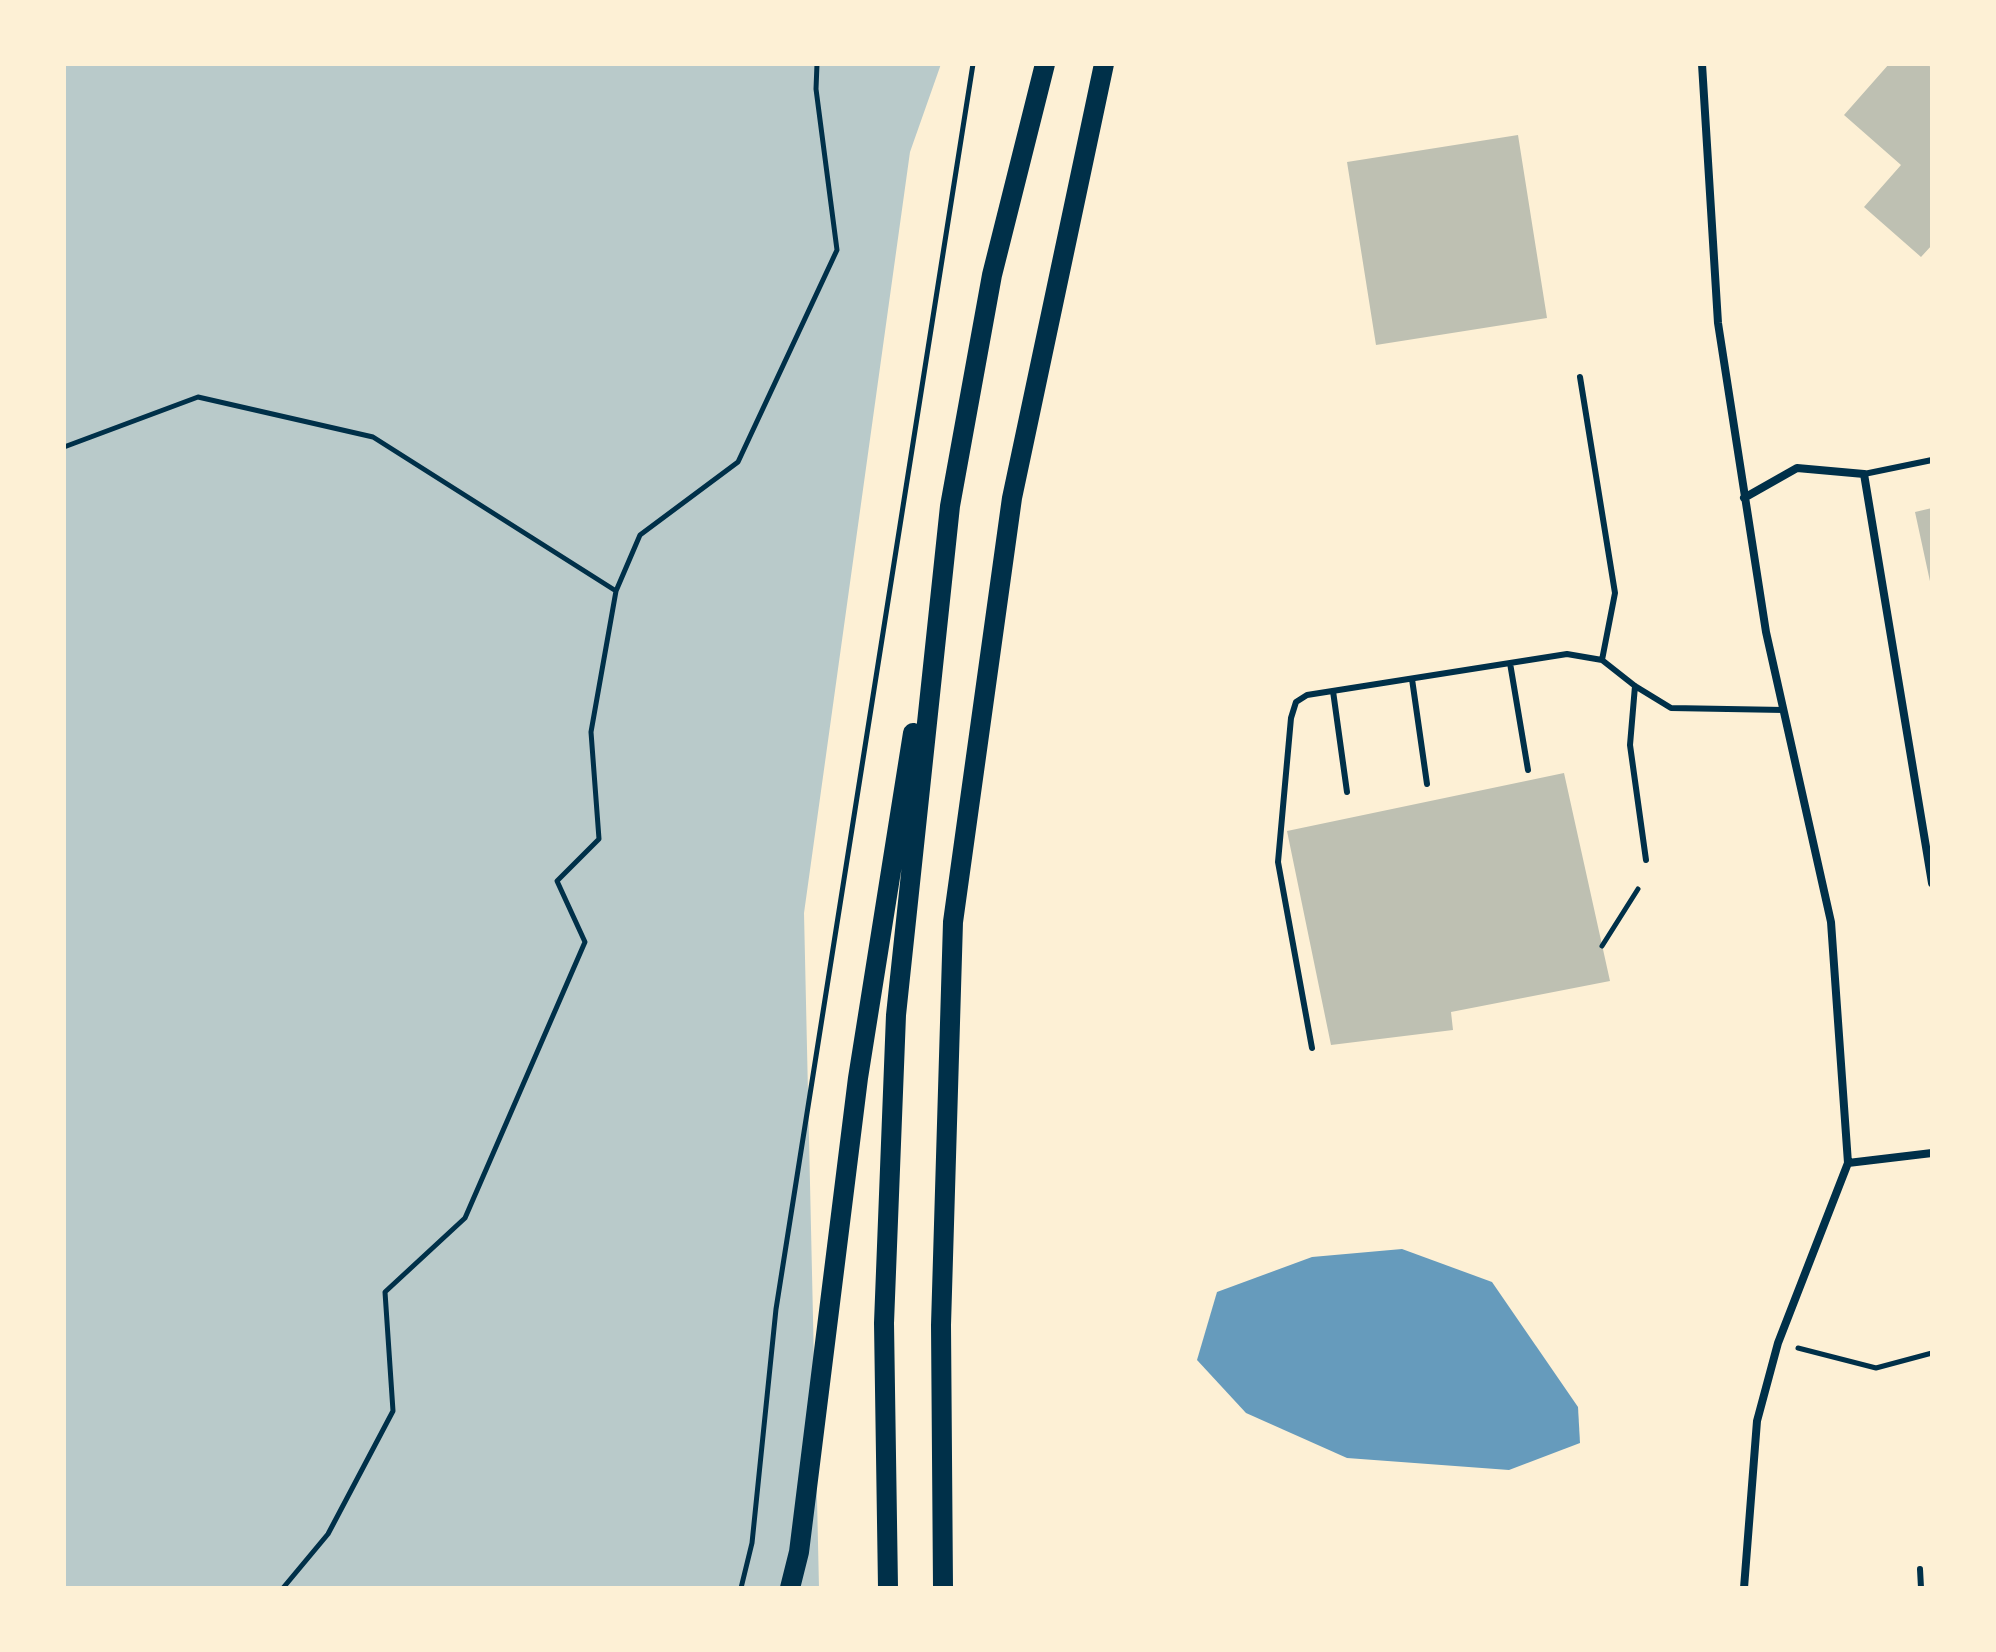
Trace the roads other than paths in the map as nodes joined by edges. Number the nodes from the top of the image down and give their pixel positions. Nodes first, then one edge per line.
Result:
1 (1045, 64) edge
2 (1104, 64) edge
3 (1702, 64) edge
4 (1580, 377) dead end
5 (1932, 460) edge
6 (1864, 474) junction
7 (1744, 498) junction
8 (950, 506) junction
9 (1602, 660) junction
10 (1510, 663) junction
11 (1412, 679) junction
12 (1635, 686) junction
13 (1333, 691) junction
14 (1784, 710) junction
15 (1528, 770) dead end
16 (1427, 784) dead end
17 (1347, 792) dead end
18 (1646, 860) dead end
19 (1932, 883) edge
20 (1312, 1048) dead end
21 (1932, 1153) edge
22 (1848, 1163) junction
23 (1920, 1569) dead end
24 (790, 1588) edge
25 (888, 1588) edge
26 (943, 1588) edge
27 (1744, 1588) edge
28 (1921, 1588) edge

1 - 8 main road
2 - 26 main road
3 - 7 street
4 - 9 lane
5 - 6 lane
6 - 7 street
6 - 19 street
7 - 14 street
8 - 24 main road
8 - 25 main road
9 - 10 lane
9 - 12 lane
10 - 11 lane
10 - 15 lane
11 - 13 lane
11 - 16 lane
12 - 14 lane
12 - 18 lane
13 - 17 lane
13 - 20 lane
14 - 22 street
21 - 22 street
22 - 27 street
23 - 28 lane

